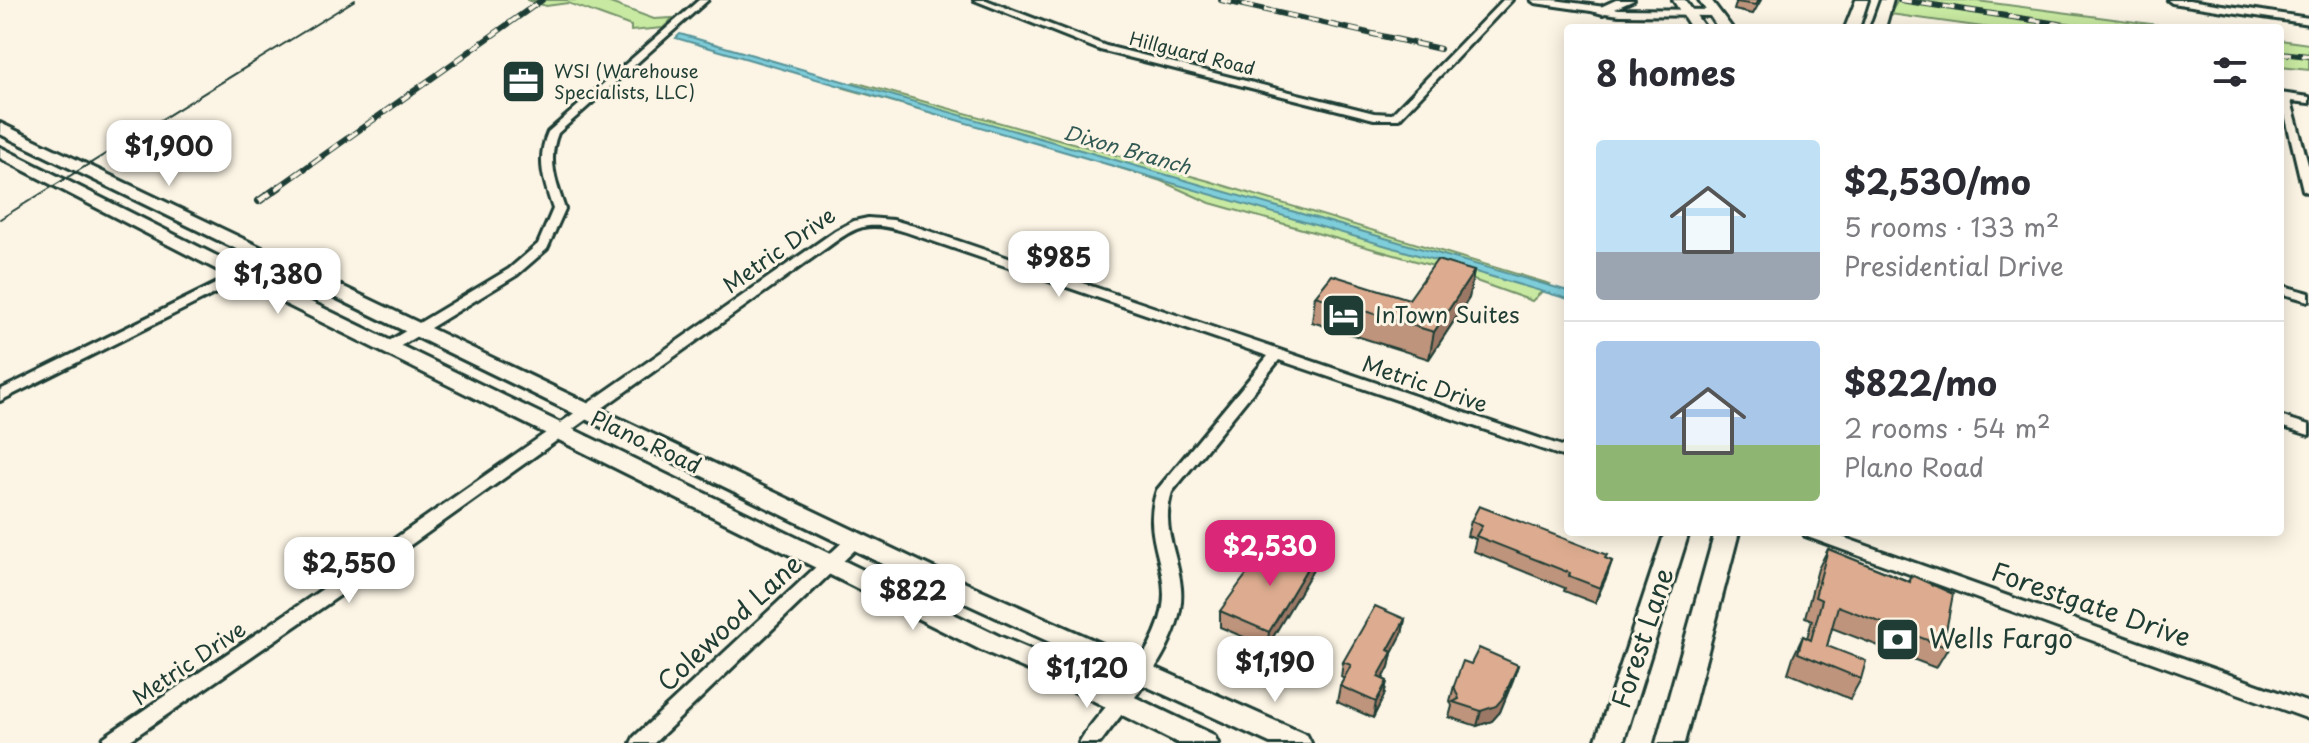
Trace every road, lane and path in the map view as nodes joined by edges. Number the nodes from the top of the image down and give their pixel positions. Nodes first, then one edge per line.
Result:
1 (704, 0) edge
2 (978, 0) edge
3 (1508, 0) edge
4 (1535, 0) edge
5 (1628, 0) edge
6 (1679, 0) edge
7 (1705, 0) edge
8 (2172, 0) edge
9 (1861, 3) edge
10 (1598, 11) junction
11 (1715, 13) junction
12 (1690, 15) junction
13 (2309, 21) edge
14 (1696, 24) edge
15 (1722, 24) edge
16 (1853, 24) edge
17 (2284, 96) edge
18 (2309, 100) edge
19 (2284, 103) edge
20 (0, 128) edge
21 (0, 152) edge
22 (2309, 190) edge
23 (270, 261) junction
24 (241, 275) junction
25 (2284, 290) edge
26 (2309, 297) edge
27 (416, 331) junction
28 (389, 347) junction
29 (1275, 356) junction
30 (0, 396) edge
31 (586, 413) junction
32 (2284, 422) edge
33 (562, 430) junction
34 (2309, 430) edge
35 (1564, 452) edge
36 (1676, 536) edge
37 (1726, 536) edge
38 (1822, 536) edge
39 (854, 541) junction
40 (830, 564) junction
41 (1141, 670) junction
42 (1119, 702) junction
43 (2309, 711) edge
44 (111, 743) edge
45 (641, 743) edge
46 (1089, 743) edge
47 (1204, 743) edge
48 (1297, 743) edge
49 (1609, 743) edge
50 (1670, 743) edge

1 - 27 street
2 - 3 street, Hillguard Road
4 - 10 street
5 - 10 main road
6 - 12 main road
7 - 11 main road
8 - 13 street
9 - 16 main road
10 - 12 street
11 - 12 street
11 - 15 main road
12 - 14 main road
17 - 18 street
19 - 22 street
20 - 23 main road, Plano Road
21 - 24 main road, Plano Road
23 - 24 street
23 - 27 main road, Plano Road
24 - 28 main road, Plano Road
24 - 30 street
25 - 26 street
27 - 28 street
27 - 31 main road, Plano Road
28 - 33 main road, Plano Road
29 - 31 street, Metric Drive
29 - 35 street, Metric Drive
29 - 41 street
31 - 33 street, Metric Drive
31 - 39 main road, Plano Road
32 - 34 street
33 - 40 main road, Plano Road
33 - 44 street, Metric Drive
36 - 49 main road, Forest Lane
37 - 50 main road
38 - 43 street, Forestgate Drive
39 - 40 street, Colewood Lane
39 - 41 main road, Plano Road
40 - 42 main road, Plano Road
40 - 45 street, Colewood Lane
41 - 42 street
41 - 48 main road, Plano Road
42 - 46 street
42 - 47 main road, Plano Road

